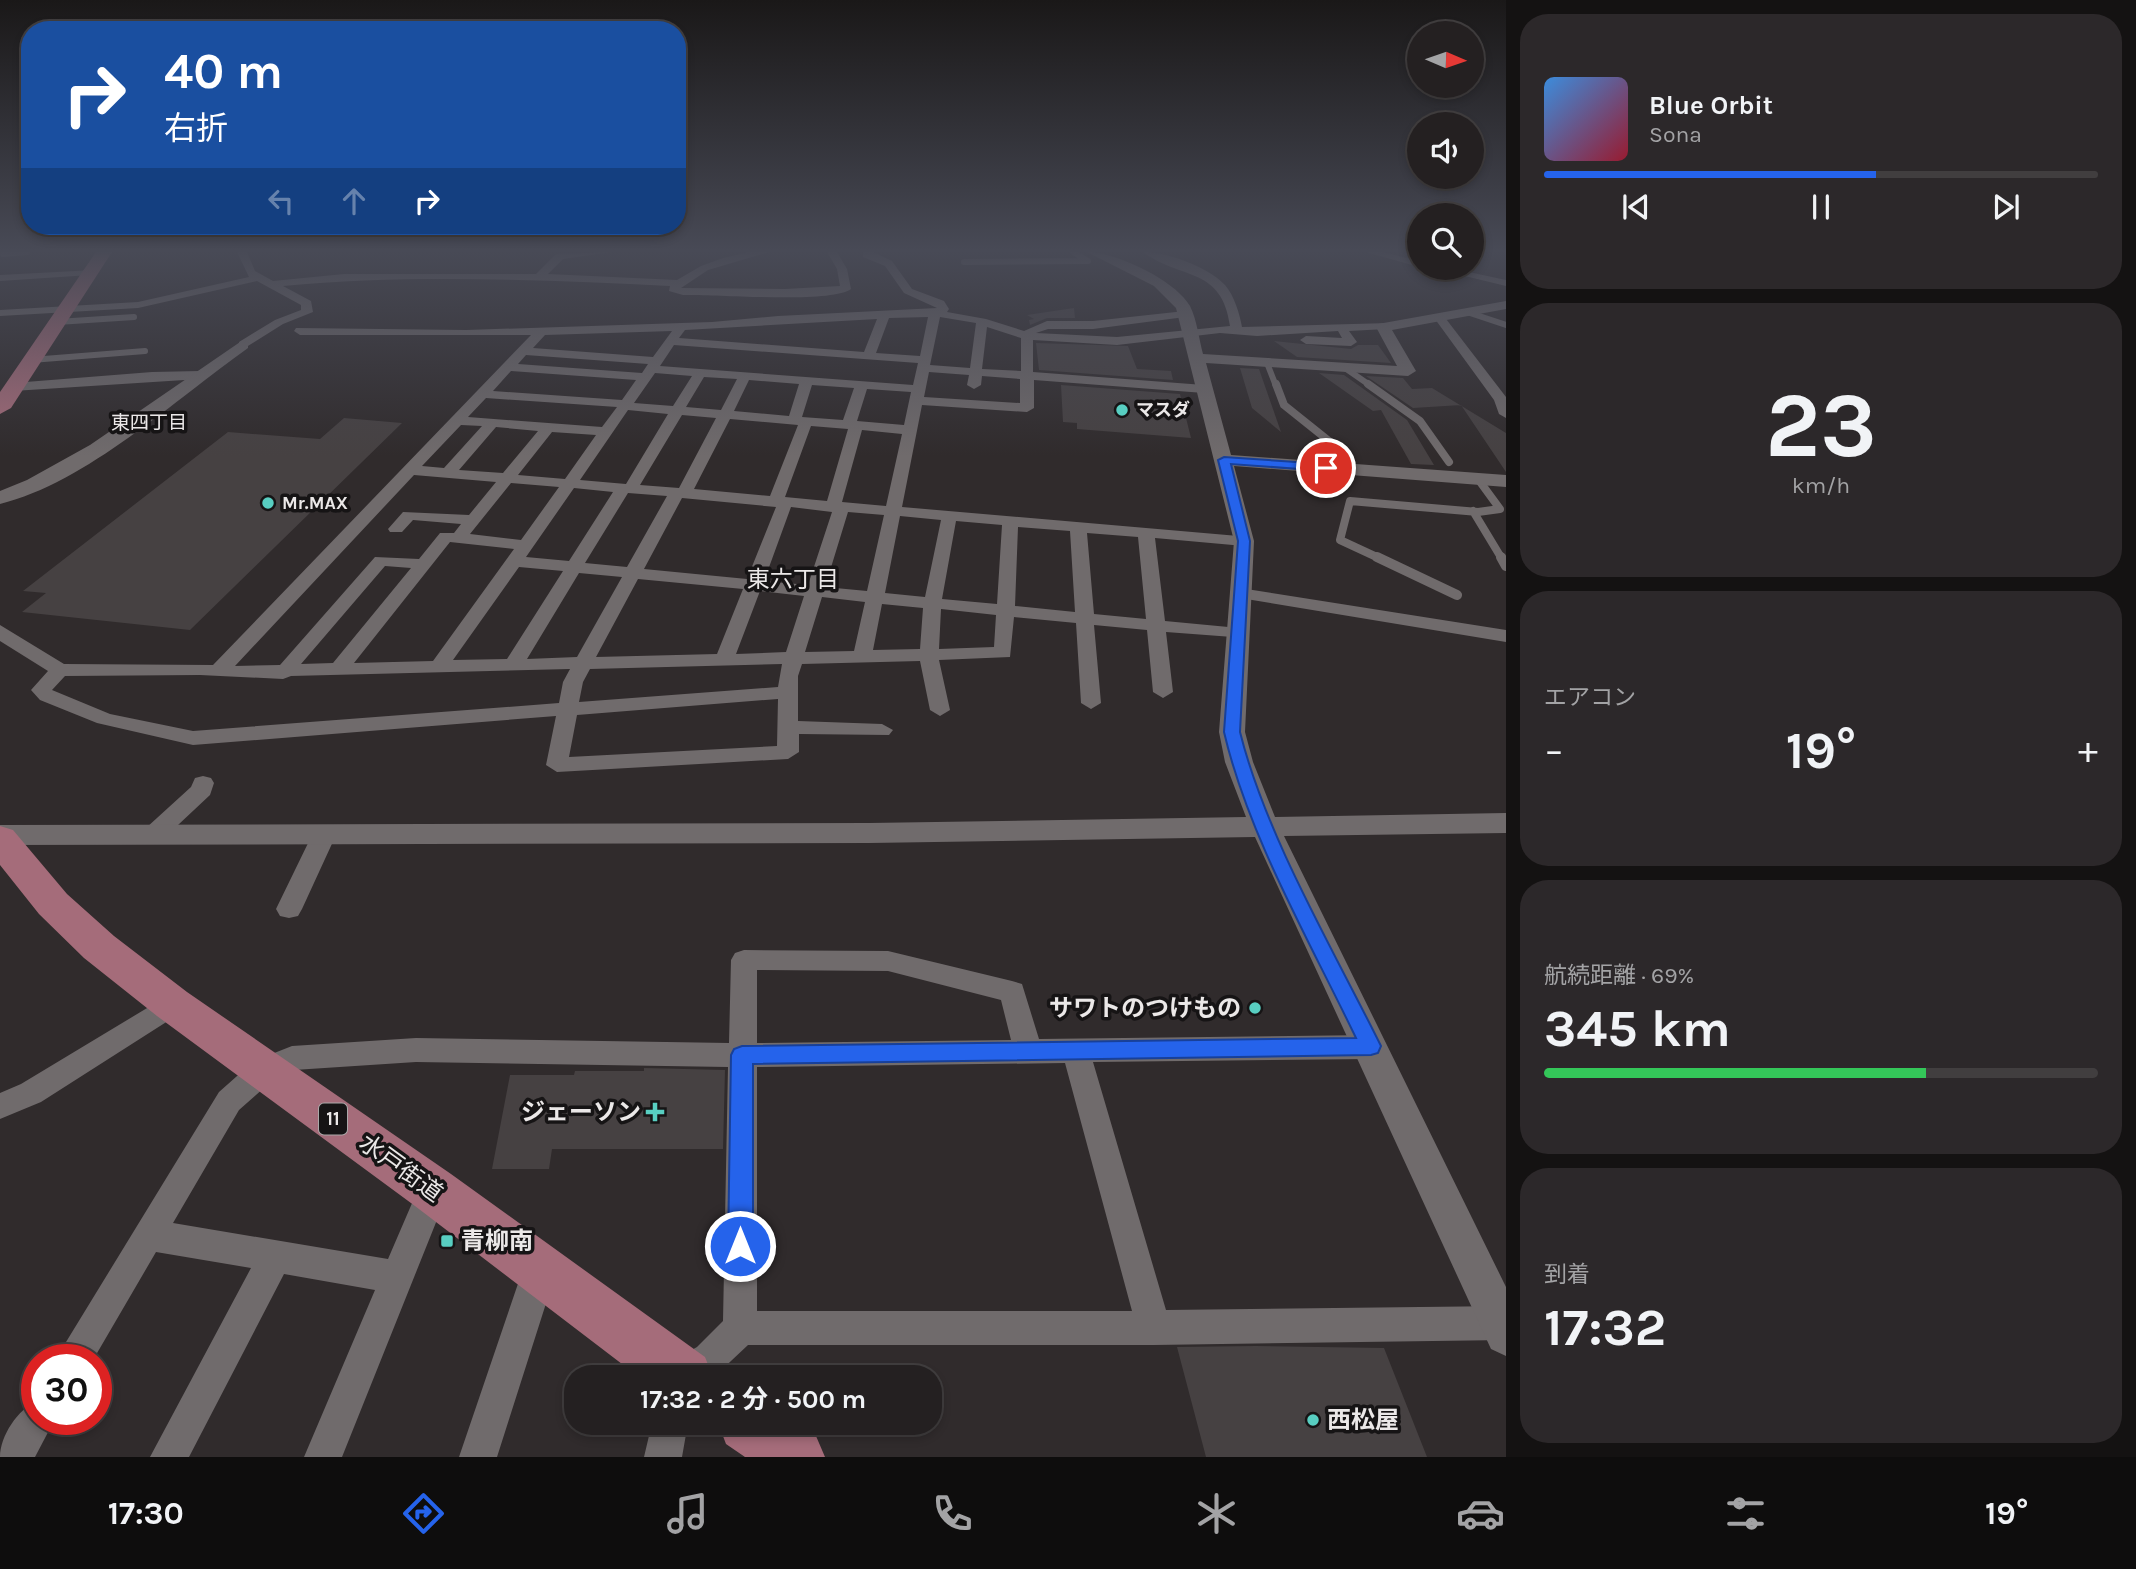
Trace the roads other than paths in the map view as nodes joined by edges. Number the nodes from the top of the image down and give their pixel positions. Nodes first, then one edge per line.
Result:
1 (58, 320) edge
2 (285, 320) edge
3 (770, 320) edge
4 (777, 320) edge
5 (781, 320) edge
6 (864, 320) edge
7 (882, 320) edge
8 (933, 320) edge
9 (976, 320) edge
10 (1135, 320) edge
11 (1187, 320) edge
12 (1235, 320) edge
13 (1420, 320) edge
14 (1442, 320) edge
15 (982, 321) junction
16 (279, 322) junction
17 (728, 325) junction
18 (1386, 325) junction
19 (1340, 326) junction
20 (681, 327) junction
21 (1236, 330) junction
22 (300, 331) junction
23 (541, 332) junction
24 (1191, 333) junction
25 (828, 334) junction
26 (1027, 336) junction
27 (671, 341) junction
28 (243, 345) junction
29 (717, 345) junction
30 (763, 348) junction
31 (145, 351) dead end
32 (523, 351) junction
33 (869, 356) junction
34 (1197, 358) junction
35 (32, 360) junction
36 (1267, 363) junction
37 (923, 364) junction
38 (508, 367) junction
39 (1345, 368) junction
40 (651, 369) junction
41 (975, 372) junction
42 (700, 373) junction
43 (200, 375) junction
44 (745, 376) junction
45 (1027, 377) junction
46 (807, 381) junction
47 (862, 385) junction
48 (13, 387) junction
49 (1204, 389) junction
50 (483, 394) junction
51 (917, 395) junction
52 (1504, 401) edge
53 (971, 404) junction
54 (625, 405) junction
55 (0, 408) edge
56 (678, 411) junction
57 (1506, 414) edge
58 (725, 415) junction
59 (457, 420) junction
60 (800, 421) junction
61 (492, 423) junction
62 (853, 425) junction
63 (548, 428) junction
64 (910, 430) junction
65 (606, 432) junction
66 (1334, 444) dead end
67 (1224, 460) junction
68 (1449, 462) dead end
69 (411, 470) junction
70 (448, 473) junction
71 (507, 478) junction
72 (1478, 479) junction
73 (1506, 481) edge
74 (568, 484) junction
75 (627, 489) junction
76 (680, 494) junction
77 (0, 498) edge
78 (780, 503) junction
79 (837, 508) junction
80 (1473, 511) junction
81 (892, 513) junction
82 (949, 518) junction
83 (474, 520) junction
84 (1010, 523) junction
85 (396, 528) dead end
86 (1078, 529) junction
87 (1146, 535) junction
88 (458, 538) junction
89 (1244, 541) junction
90 (525, 545) junction
91 (513, 561) junction
92 (424, 564) junction
93 (1506, 566) edge
94 (573, 567) junction
95 (631, 573) junction
96 (752, 585) junction
97 (813, 591) junction
98 (1240, 593) junction
99 (1457, 595) dead end
100 (875, 597) junction
101 (934, 603) junction
102 (1006, 610) junction
103 (1085, 618) junction
104 (1155, 625) junction
105 (0, 631) edge
106 (1239, 634) junction
107 (1506, 636) edge
108 (928, 655) junction
109 (862, 657) junction
110 (792, 659) junction
111 (724, 661) junction
112 (581, 665) junction
113 (512, 667) junction
114 (438, 668) junction
115 (60, 670) junction
116 (337, 671) junction
117 (218, 672) junction
118 (283, 673) junction
119 (788, 692) junction
120 (1163, 692) dead end
121 (1091, 704) dead end
122 (569, 708) junction
123 (940, 710) dead end
124 (788, 727) junction
125 (882, 730) dead end
126 (204, 783) dead end
127 (1506, 823) edge
128 (1265, 828) junction
129 (154, 834) junction
130 (324, 835) junction
131 (0, 837) edge
132 (289, 909) dead end
133 (172, 1004) junction
134 (1371, 1046) junction
135 (1028, 1051) junction
136 (1076, 1051) junction
137 (742, 1055) junction
138 (264, 1070) junction
139 (0, 1106) edge
140 (433, 1190) junction
141 (149, 1235) junction
142 (274, 1259) junction
143 (540, 1269) junction
144 (398, 1277) junction
145 (1503, 1327) edge
146 (740, 1328) junction
147 (1154, 1328) junction
148 (83, 1344) edge
149 (667, 1365) edge
150 (701, 1365) edge
151 (27, 1435) edge
152 (668, 1435) edge
153 (764, 1435) edge
154 (14, 1457) edge
155 (169, 1457) edge
156 (323, 1457) edge
157 (478, 1457) edge
158 (663, 1457) edge
159 (795, 1457) edge

1 - 35 main road
2 - 16 street
3 - 17 street
4 - 30 street
5 - 25 street
6 - 25 street
7 - 33 street
8 - 37 street
9 - 15 street
10 - 26 street
11 - 24 street
12 - 21 street
13 - 18 street
14 - 52 street
15 - 26 street
15 - 41 street
16 - 22 street
16 - 28 street
17 - 20 street
17 - 29 street
18 - 19 street
18 - 39 street
19 - 21 street
19 - 24 street
20 - 23 street
20 - 27 street
21 - 24 street
22 - 23 street
22 - 28 street
23 - 32 street
24 - 26 street
24 - 34 street
25 - 30 street
25 - 33 street
26 - 45 street
27 - 29 street
27 - 40 street
28 - 43 street
29 - 30 street
31 - 35 lane
32 - 38 street
32 - 40 street
33 - 37 street
34 - 36 street
34 - 49 street
35 - 48 main road
36 - 39 street
36 - 66 lane
37 - 41 street
37 - 51 street
38 - 40 street
38 - 50 street
39 - 68 lane
40 - 42 street
40 - 54 street
41 - 45 street
41 - 53 street
42 - 44 street
42 - 56 street
43 - 48 street
43 - 77 street
44 - 46 street
44 - 58 street
45 - 49 street
45 - 53 street
46 - 47 street
46 - 60 street
47 - 51 street
47 - 62 street
48 - 55 main road
49 - 67 street
50 - 54 street
50 - 59 street
51 - 53 street
51 - 64 street
52 - 57 street
54 - 56 street
54 - 65 street
56 - 58 street
56 - 75 street
58 - 60 street
58 - 76 street
59 - 61 street
59 - 69 street
60 - 62 street
60 - 78 street
61 - 63 street
61 - 70 street
62 - 64 street
62 - 79 street
63 - 65 street
63 - 71 street
64 - 81 street
65 - 74 street
67 - 72 street
67 - 89 street
69 - 70 street
69 - 117 street
70 - 71 street
71 - 74 street
71 - 83 street
72 - 73 street
72 - 80 lane
74 - 75 street
74 - 90 street
75 - 76 street
75 - 94 street
76 - 78 street
76 - 95 street
78 - 79 street
78 - 96 street
79 - 81 street
79 - 97 street
80 - 93 lane
80 - 99 lane
81 - 82 street
81 - 100 street
82 - 84 street
82 - 101 street
83 - 85 street
83 - 88 street
84 - 86 street
84 - 102 street
86 - 87 street
86 - 103 street
87 - 89 street
87 - 104 street
88 - 90 street
88 - 92 street
89 - 98 street
90 - 91 street
91 - 94 street
91 - 114 street
92 - 116 street
92 - 118 street
94 - 95 street
94 - 113 street
95 - 96 street
95 - 112 street
96 - 97 street
96 - 111 street
97 - 100 street
97 - 110 street
98 - 106 street
98 - 107 street
100 - 101 street
100 - 109 street
101 - 102 street
101 - 108 street
102 - 103 street
102 - 108 street
103 - 104 street
103 - 121 street
104 - 106 street
104 - 120 street
105 - 115 street
106 - 128 street
108 - 109 street
108 - 123 street
109 - 110 street
110 - 111 street
110 - 119 street
111 - 112 street
112 - 113 street
112 - 122 street
113 - 114 street
114 - 116 street
115 - 117 street
115 - 122 street
116 - 118 street
117 - 118 street
119 - 122 street
119 - 124 street
122 - 124 street
124 - 125 street
126 - 129 street
127 - 128 street
128 - 130 street
128 - 134 street
129 - 130 street
129 - 131 street
130 - 132 street
131 - 133 main road, 水戸街道 / 11
133 - 138 main road, 水戸街道 / 11
133 - 139 street
134 - 136 street
134 - 145 street
135 - 136 street
135 - 137 street
135 - 137 street
136 - 147 street
137 - 138 street
137 - 146 street
138 - 140 main road, 水戸街道 / 11
138 - 141 street
140 - 143 main road, 水戸街道 / 11
140 - 144 street
141 - 142 street
141 - 148 street
142 - 144 street
142 - 155 street
143 - 149 main road, 水戸街道 / 11
143 - 157 street
144 - 156 street
145 - 147 street
146 - 147 street
146 - 150 street
151 - 154 street
152 - 158 street
153 - 159 main road

